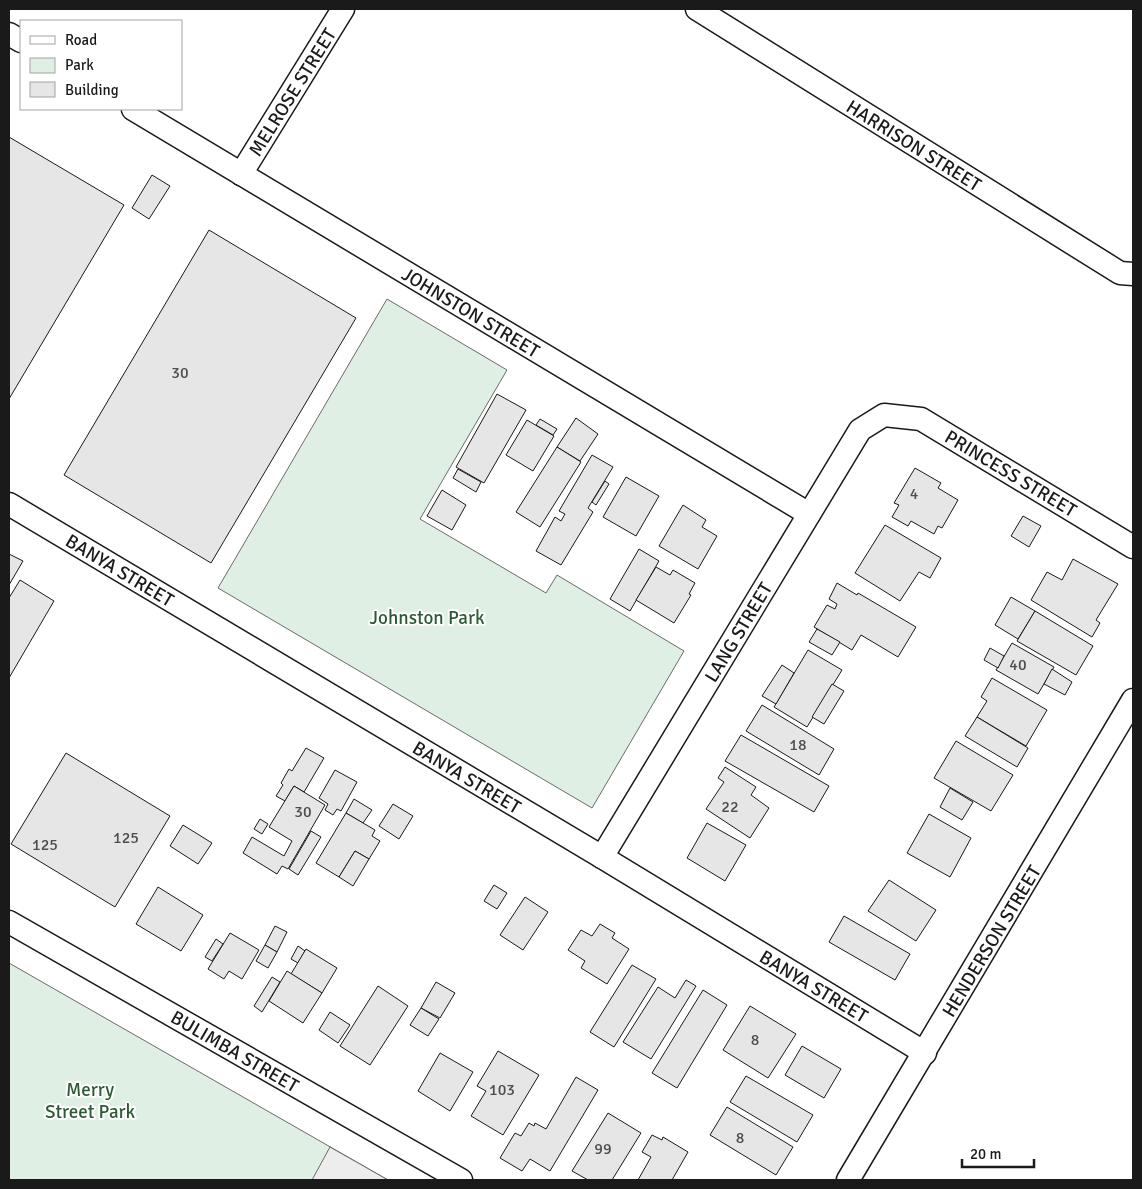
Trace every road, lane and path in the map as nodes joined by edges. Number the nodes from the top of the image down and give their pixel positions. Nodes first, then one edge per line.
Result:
1 (343, 9) edge
2 (697, 9) edge
3 (9, 34) edge
4 (20, 40) edge
5 (135, 110) edge
6 (241, 174) junction
7 (1133, 274) edge
8 (884, 415) joint
9 (9, 504) edge
10 (809, 514) junction
11 (1133, 546) edge
12 (1133, 700) edge
13 (602, 858) junction
14 (9, 922) edge
15 (925, 1053) junction
16 (461, 1180) edge
17 (848, 1180) edge

1 - 6 street, MELROSE STREET
2 - 7 street, HARRISON STREET
3 - 4 street
5 - 6 street, JOHNSTON STREET
6 - 10 street, JOHNSTON STREET
8 - 10 street, LANG STREET
8 - 11 street, PRINCESS STREET
9 - 13 street, BANYA STREET
10 - 13 street, LANG STREET
12 - 15 street, HENDERSON STREET
13 - 15 street, BANYA STREET
14 - 16 street, BULIMBA STREET
15 - 17 street, HENDERSON STREET

